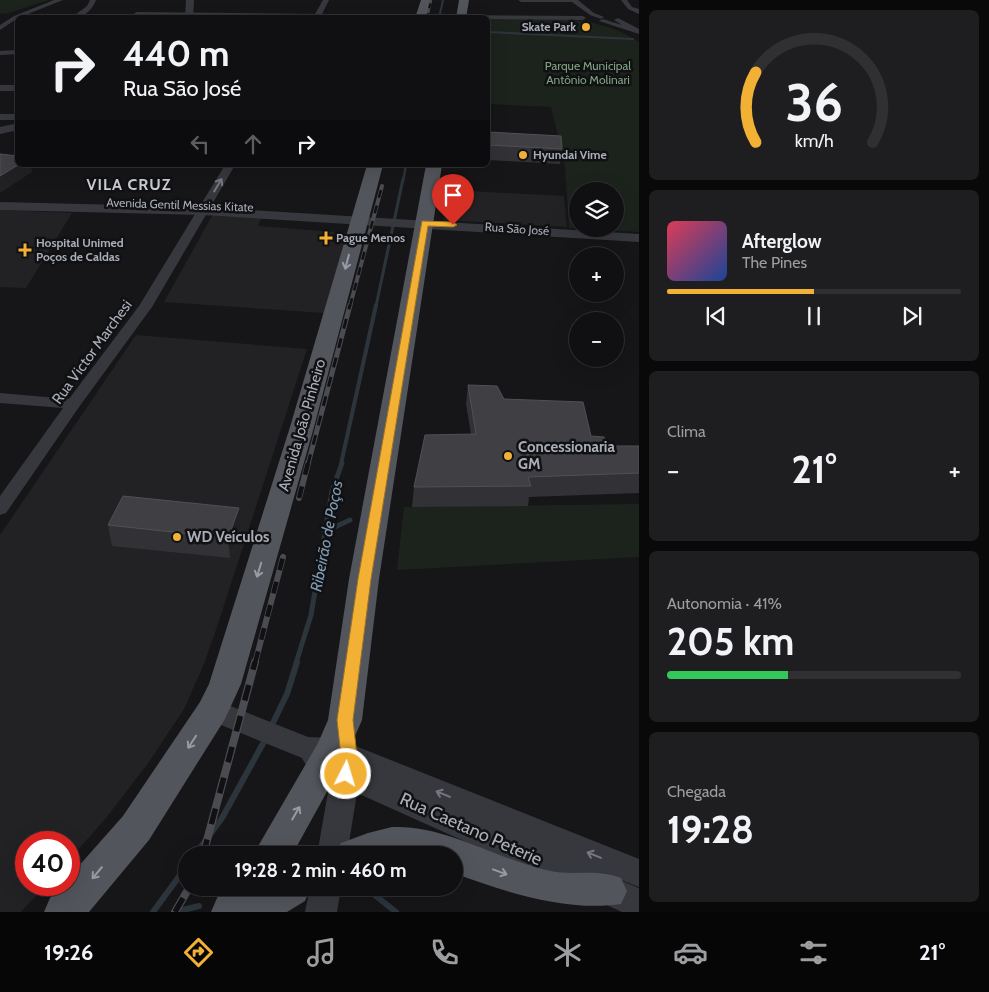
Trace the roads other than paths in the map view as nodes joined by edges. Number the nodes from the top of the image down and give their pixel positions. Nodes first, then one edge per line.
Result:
1 (60, 0) edge
2 (93, 0) edge
3 (190, 0) edge
4 (326, 0) edge
5 (426, 0) edge
6 (464, 0) edge
7 (521, 0) edge
8 (624, 0) edge
9 (639, 12) edge
10 (135, 13) edge
11 (19, 15) edge
12 (78, 15) edge
13 (171, 15) edge
14 (189, 15) edge
15 (317, 15) edge
16 (421, 15) edge
17 (461, 15) edge
18 (15, 16) edge
19 (15, 17) edge
20 (490, 17) edge
21 (600, 19) junction
22 (617, 20) junction
23 (0, 21) edge
24 (639, 24) edge
25 (0, 28) edge
26 (638, 33) edge
27 (15, 52) edge
28 (0, 53) edge
29 (0, 88) edge
30 (15, 88) edge
31 (0, 117) edge
32 (15, 117) edge
33 (15, 127) edge
34 (0, 131) edge
35 (229, 167) edge
36 (375, 167) edge
37 (433, 167) edge
38 (0, 200) edge
39 (87, 204) junction
40 (0, 206) edge
41 (205, 208) junction
42 (365, 217) junction
43 (418, 223) junction
44 (639, 238) edge
45 (0, 398) edge
46 (73, 404) junction
47 (0, 509) edge
48 (226, 705) junction
49 (345, 720) joint
50 (325, 756) junction
51 (277, 846) edge
52 (331, 846) edge
53 (382, 846) edge
54 (425, 846) edge
55 (463, 859) edge
56 (628, 890) edge
57 (244, 896) edge
58 (278, 896) edge
59 (324, 896) edge
60 (64, 912) edge
61 (231, 912) edge
62 (252, 912) edge
63 (321, 912) edge

1 - 11 street
2 - 12 street
3 - 14 street
4 - 15 street
5 - 16 main road
6 - 17 main road
7 - 21 street
8 - 9 street
10 - 13 street
18 - 23 street
19 - 25 street
20 - 21 street
21 - 22 street
21 - 26 street
22 - 24 street
22 - 26 street
27 - 28 street
29 - 30 street
31 - 32 street
33 - 34 street
41 -> 35 street, Rua Victor Marchesi
36 - 42 main road, Avenida João Pinheiro
37 - 43 main road
38 - 39 street, Avenida Gentil Messias Kitate
39 - 40 street, Avenida Gentil Messias Kitate
39 - 41 street, Avenida Gentil Messias Kitate
41 - 42 street, Avenida Gentil Messias Kitate
41 - 46 street, Rua Victor Marchesi
42 - 43 street, Avenida Gentil Messias Kitate
42 -> 48 main road, Avenida João Pinheiro
43 - 44 street, Rua São José
43 - 49 main road
45 - 46 street
46 - 47 street, Rua Victor Marchesi
48 - 50 street, Rua Caetano Peterie
48 -> 60 main road, Avenida João Pinheiro
49 - 50 street
51 -> 50 main road
50 - 52 street
50 - 56 street, Rua Caetano Peterie
53 - 54 main road
55 -> 56 main road
57 - 61 main road
58 - 62 main road
59 - 63 street

